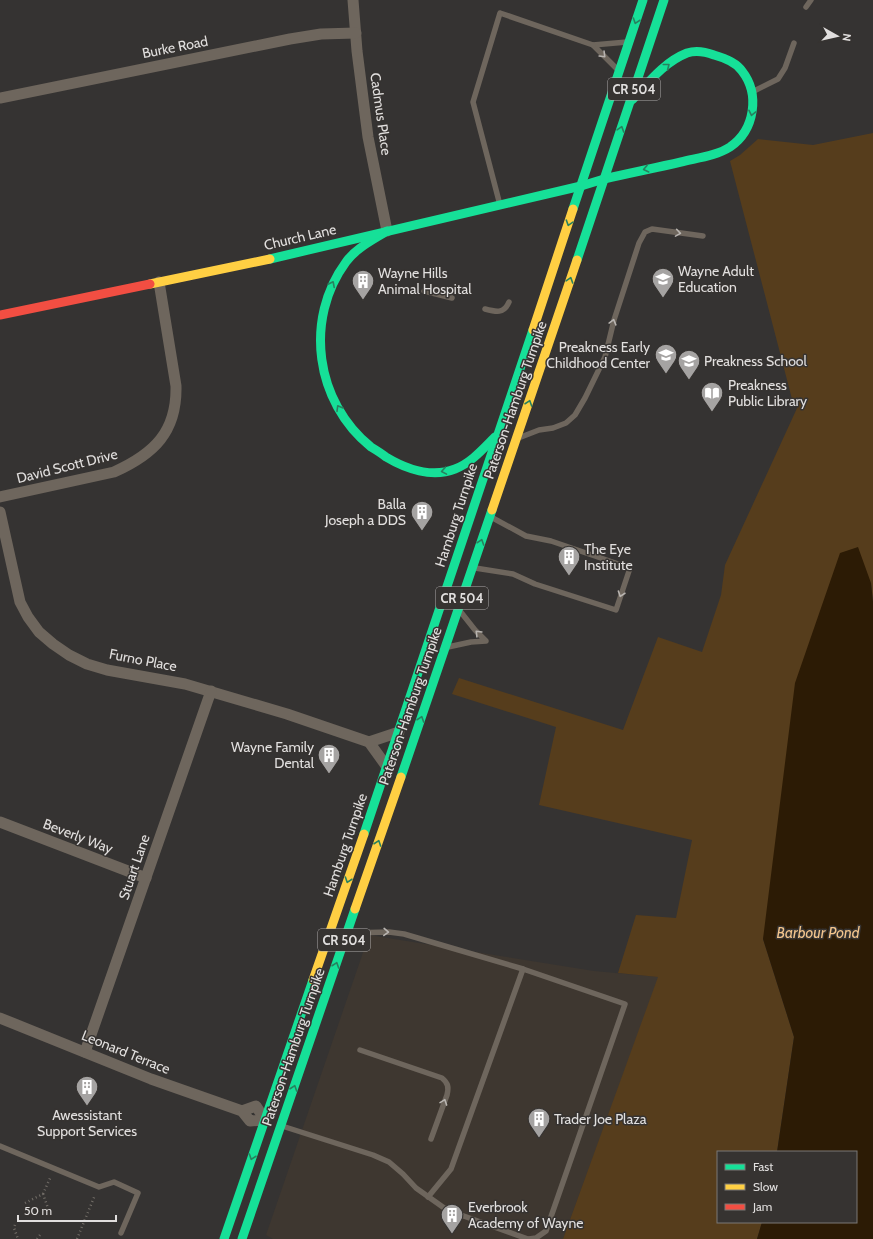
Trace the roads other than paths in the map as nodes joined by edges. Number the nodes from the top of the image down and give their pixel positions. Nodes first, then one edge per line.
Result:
1 (353, 0) edge
2 (644, 0) edge
3 (664, 0) edge
4 (811, 0) edge
5 (806, 7) dead end
6 (356, 33) junction
7 (629, 42) junction
8 (794, 43) dead end
9 (593, 45) junction
10 (620, 71) junction
11 (753, 91) junction
12 (0, 98) edge
13 (629, 103) junction
14 (604, 179) junction
15 (581, 186) junction
16 (500, 205) junction
17 (387, 231) junction
18 (703, 236) dead end
19 (159, 282) junction
20 (424, 291) dead end
21 (452, 298) dead end
22 (509, 302) dead end
23 (485, 309) dead end
24 (0, 315) edge
25 (498, 434) junction
26 (516, 440) junction
27 (0, 497) edge
28 (0, 512) edge
29 (490, 516) junction
30 (472, 568) junction
31 (459, 609) junction
32 (446, 648) junction
33 (211, 691) junction
34 (399, 732) junction
35 (370, 742) junction
36 (387, 767) junction
37 (0, 822) edge
38 (146, 878) junction
39 (347, 933) junction
40 (523, 969) junction
41 (0, 1018) edge
42 (360, 1050) dead end
43 (85, 1052) junction
44 (273, 1123) junction
45 (431, 1139) dead end
46 (0, 1146) edge
47 (428, 1197) junction
48 (121, 1233) dead end
49 (224, 1239) edge
50 (242, 1239) edge
51 (528, 1239) edge

1 - 6 street, Cadmus Place
2 -> 7 main road, CR 504
3 - 13 main road, Paterson-Hamburg Turnpike / CR 504
4 - 5 lane
6 - 12 street, Burke Road
6 - 17 street, Cadmus Place
7 - 9 lane
7 - 10 main road, CR 504
8 - 11 lane
9 -> 10 lane
9 - 16 lane
10 - 15 main road, CR 504
13 -> 11 main road
11 -> 14 main road, Church Lane
14 -> 13 main road, Paterson-Hamburg Turnpike / CR 504
14 - 15 main road, Church Lane
26 -> 14 main road, Paterson-Hamburg Turnpike / CR 504
15 - 16 main road, Church Lane
15 -> 25 main road, Hamburg Turnpike / CR 504
16 - 17 main road, Church Lane
17 - 19 main road, Church Lane
25 -> 17 main road
26 -> 18 lane
19 - 24 main road, Church Lane
19 - 27 street, David Scott Drive
20 - 21 lane
22 - 23 lane
25 - 34 main road, Hamburg Turnpike / CR 504
26 - 29 main road, Paterson-Hamburg Turnpike / CR 504
28 - 33 street, Furno Place
30 -> 29 main road, Paterson-Hamburg Turnpike / CR 504
29 -> 30 lane
30 - 31 main road, Paterson-Hamburg Turnpike / CR 504
31 - 32 main road, Paterson-Hamburg Turnpike / CR 504
32 -> 31 lane
39 -> 32 main road, Paterson-Hamburg Turnpike / CR 504
33 - 35 street, Furno Place
33 - 38 street, Stuart Lane
34 - 35 street
34 - 36 main road, Hamburg Turnpike / CR 504
35 - 36 street
36 -> 44 main road, Hamburg Turnpike / CR 504
37 - 38 street, Beverly Way
38 - 43 street, Stuart Lane
39 -> 40 lane
44 -> 39 main road, Paterson-Hamburg Turnpike / CR 504
40 - 47 lane
40 - 51 lane
41 - 43 street, Leonard Terrace
45 -> 42 lane
43 - 44 street, Leonard Terrace
44 - 47 lane
44 -> 49 main road, Hamburg Turnpike / CR 504
44 - 50 main road, Paterson-Hamburg Turnpike / CR 504
46 - 48 lane
47 - 51 lane

